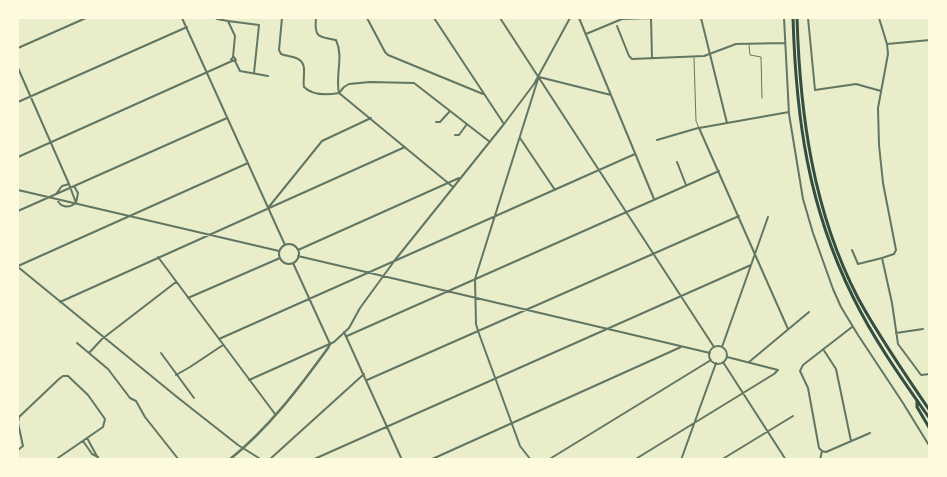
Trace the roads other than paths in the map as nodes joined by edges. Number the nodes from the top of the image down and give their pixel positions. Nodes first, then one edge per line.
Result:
1 (86, 18) edge
2 (182, 18) edge
3 (216, 18) edge
4 (232, 18) edge
5 (282, 18) edge
6 (316, 18) edge
7 (367, 18) edge
8 (434, 18) edge
9 (500, 18) edge
10 (568, 18) edge
11 (579, 18) edge
12 (650, 18) edge
13 (700, 18) edge
14 (784, 18) edge
15 (792, 18) edge
16 (797, 18) edge
17 (808, 18) edge
18 (879, 18) edge
19 (228, 21) junction
20 (232, 22) junction
21 (617, 26) dead end
22 (186, 27) junction
23 (586, 34) junction
24 (930, 40) edge
25 (785, 43) junction
26 (749, 44) junction
27 (887, 44) junction
28 (18, 48) edge
29 (710, 55) junction
30 (694, 57) junction
31 (652, 58) junction
32 (233, 61) junction
33 (18, 68) edge
34 (207, 72) junction
35 (254, 73) junction
36 (268, 76) dead end
37 (539, 77) junction
38 (881, 91) junction
39 (340, 93) junction
40 (483, 94) junction
41 (611, 95) junction
42 (526, 96) junction
43 (30, 97) junction
44 (762, 98) dead end
45 (532, 99) junction
46 (18, 102) edge
47 (450, 111) junction
48 (789, 112) junction
49 (227, 118) junction
50 (370, 118) junction
51 (436, 122) dead end
52 (727, 123) junction
53 (467, 124) junction
54 (504, 124) junction
55 (699, 128) junction
56 (454, 135) dead end
57 (520, 138) junction
58 (657, 140) dead end
59 (51, 142) junction
60 (490, 142) junction
61 (405, 147) junction
62 (635, 154) junction
63 (18, 157) edge
64 (677, 162) dead end
65 (248, 163) junction
66 (599, 170) junction
67 (718, 171) junction
68 (461, 177) junction
69 (448, 183) junction
70 (69, 184) junction
71 (686, 185) junction
72 (74, 186) junction
73 (453, 187) junction
74 (70, 188) junction
75 (18, 190) edge
76 (555, 190) junction
77 (56, 194) junction
78 (50, 197) junction
79 (275, 198) junction
80 (57, 199) junction
81 (654, 199) junction
82 (76, 203) junction
83 (277, 204) junction
84 (268, 208) junction
85 (18, 211) edge
86 (626, 212) junction
87 (131, 216) junction
88 (496, 216) junction
89 (739, 216) junction
90 (768, 217) dead end
91 (209, 235) junction
92 (284, 245) junction
93 (298, 250) junction
94 (852, 250) dead end
95 (279, 251) junction
96 (403, 251) junction
97 (416, 251) junction
98 (653, 254) junction
99 (755, 254) junction
100 (298, 256) junction
101 (158, 257) junction
102 (280, 258) junction
103 (882, 258) junction
104 (395, 260) junction
105 (293, 263) junction
106 (751, 264) junction
107 (18, 266) edge
108 (366, 272) junction
109 (384, 276) junction
110 (475, 279) junction
111 (176, 282) junction
112 (448, 291) junction
113 (680, 295) junction
114 (188, 298) junction
115 (475, 298) junction
116 (309, 299) junction
117 (60, 302) junction
118 (526, 310) junction
119 (809, 312) dead end
120 (852, 326) junction
121 (606, 328) junction
122 (788, 329) junction
123 (923, 329) dead end
124 (478, 331) junction
125 (344, 332) junction
126 (896, 334) junction
127 (347, 336) junction
128 (104, 338) junction
129 (219, 339) junction
130 (77, 343) dead end
131 (223, 344) junction
132 (330, 344) junction
133 (682, 347) junction
134 (714, 347) junction
135 (722, 347) junction
136 (824, 349) junction
137 (90, 353) junction
138 (161, 353) dead end
139 (710, 353) junction
140 (727, 357) junction
141 (711, 360) junction
142 (724, 362) junction
143 (749, 362) junction
144 (716, 363) junction
145 (364, 374) junction
146 (930, 374) edge
147 (176, 375) junction
148 (495, 377) junction
149 (249, 380) junction
150 (367, 380) junction
151 (743, 393) junction
152 (194, 398) dead end
153 (916, 400) junction
154 (930, 411) edge
155 (275, 414) junction
156 (792, 416) dead end
157 (930, 419) edge
158 (694, 422) junction
159 (512, 423) junction
160 (387, 425) junction
161 (18, 429) edge
162 (930, 429) edge
163 (767, 431) junction
164 (870, 433) dead end
165 (87, 438) junction
166 (83, 441) junction
167 (851, 441) junction
168 (930, 447) edge
169 (243, 448) junction
170 (18, 450) edge
171 (822, 452) junction
172 (99, 458) edge
173 (55, 460) edge
174 (178, 460) edge
175 (229, 460) edge
176 (262, 460) edge
177 (269, 460) edge
178 (312, 460) edge
179 (402, 460) edge
180 (430, 460) edge
181 (531, 460) edge
182 (548, 460) edge
183 (634, 460) edge
184 (681, 460) edge
185 (721, 460) edge
186 (786, 460) edge
187 (820, 460) edge

1 - 28 street
2 - 22 street
3 - 19 street
4 - 20 street
5 - 39 street
6 - 39 street
7 - 40 street
8 - 40 street
9 - 37 street
10 - 37 street
11 - 23 street
12 - 23 street
12 - 31 street
13 - 29 street
14 - 25 street
15 - 153 main road
16 - 154 main road
17 - 38 street
18 - 27 street
19 - 20 street
19 - 32 street
20 - 35 street
21 - 31 street
22 - 34 street
22 - 43 street
23 - 41 street
24 - 27 street
25 - 26 street
25 - 48 street
26 - 29 street
26 - 44 lane
27 - 38 street
29 - 30 street
29 - 52 street
30 - 31 street
30 - 55 lane
32 - 34 street
32 - 35 street
33 - 43 street
34 - 49 street
34 - 59 street
35 - 36 street
37 - 41 street
37 - 42 street
37 - 45 street
37 - 66 street
38 - 103 street
39 - 47 street
39 - 50 street
40 - 54 street
41 - 62 street
42 - 45 street
42 - 54 street
43 - 46 street
43 - 59 street
45 - 57 street
47 - 51 street
47 - 53 street
48 - 52 street
48 - 120 street
49 - 65 street
49 - 72 street
50 - 61 street
50 - 79 street
52 - 55 street
53 - 56 street
53 - 60 street
54 - 60 street
55 - 58 street
55 - 67 street
57 - 76 street
57 - 88 street
59 - 63 street
59 - 70 street
60 - 68 street
61 - 69 street
61 - 83 street
62 - 66 street
62 - 81 street
64 - 71 street
65 - 84 street
65 - 87 street
66 - 76 street
66 - 86 street
67 - 71 street
67 - 89 street
68 - 69 street
68 - 73 street
69 - 73 street
69 - 93 street
70 - 74 street
70 - 77 street
71 - 81 street
72 - 74 street
72 - 82 street
73 - 96 street
74 - 77 street
74 - 82 street
75 - 78 street
76 - 88 street
77 - 78 street
78 - 80 street
78 - 85 street
79 - 83 street
79 - 84 street
80 - 82 street
80 - 82 street
81 - 86 street
82 - 87 street
83 - 84 street
84 - 91 street
84 - 92 street
86 - 98 street
86 - 110 street
87 - 91 street
87 - 107 street
88 - 97 street
88 - 110 street
89 - 98 street
89 - 99 street
90 - 99 street
91 - 95 street
91 - 101 street
92 - 93 street
92 - 95 street
93 - 100 street
94 - 103 street
95 - 102 street
96 - 97 street
96 - 104 street
97 - 104 street
98 - 113 street
98 - 118 street
99 - 106 street
99 - 122 street
100 - 105 street
100 - 108 street
101 - 111 street
101 - 117 street
102 - 105 street
102 - 114 street
103 - 126 street
104 - 108 street
104 - 109 street
105 - 116 street
106 - 113 street
106 - 135 street
107 - 117 street
108 - 109 street
108 - 116 street
109 - 112 street
109 - 125 street
110 - 112 street
110 - 115 street
111 - 114 street
111 - 128 street
112 - 115 street
112 - 127 street
113 - 121 street
113 - 134 street
114 - 129 street
115 - 118 street
115 - 124 street
116 - 129 street
116 - 132 street
117 - 128 street
118 - 121 street
118 - 124 street
119 - 122 street
120 - 136 street
120 - 168 street
121 - 133 street
121 - 148 street
122 - 143 street
123 - 126 street
124 - 148 street
124 - 150 street
125 - 127 street
125 - 132 street
126 - 146 street
127 - 145 street
128 - 137 street
128 - 169 street
129 - 131 street
130 - 137 street
131 - 147 street
131 - 149 street
132 - 149 street
132 - 155 street
133 - 139 street
133 - 159 street
134 - 135 street
134 - 139 street
135 - 140 street
136 - 167 street
136 - 171 street
137 - 174 street
138 - 147 street
139 - 141 street
140 - 142 street
140 - 143 street
141 - 144 street
141 - 182 street
142 - 144 street
142 - 151 street
143 - 151 street
144 - 158 street
145 - 150 street
145 - 177 street
147 - 152 street
148 - 159 street
148 - 160 street
149 - 155 street
150 - 160 street
151 - 158 street
151 - 163 street
153 - 157 main road
153 - 162 main road
155 - 169 street
156 - 163 street
158 - 183 street
158 - 184 street
159 - 180 street
159 - 181 street
160 - 178 street
160 - 179 street
161 - 165 street
161 - 170 street
163 - 185 street
163 - 186 street
164 - 167 street
165 - 166 street
165 - 172 street
166 - 172 street
166 - 173 street
167 - 171 street
169 - 175 street
169 - 176 street
171 - 187 street

